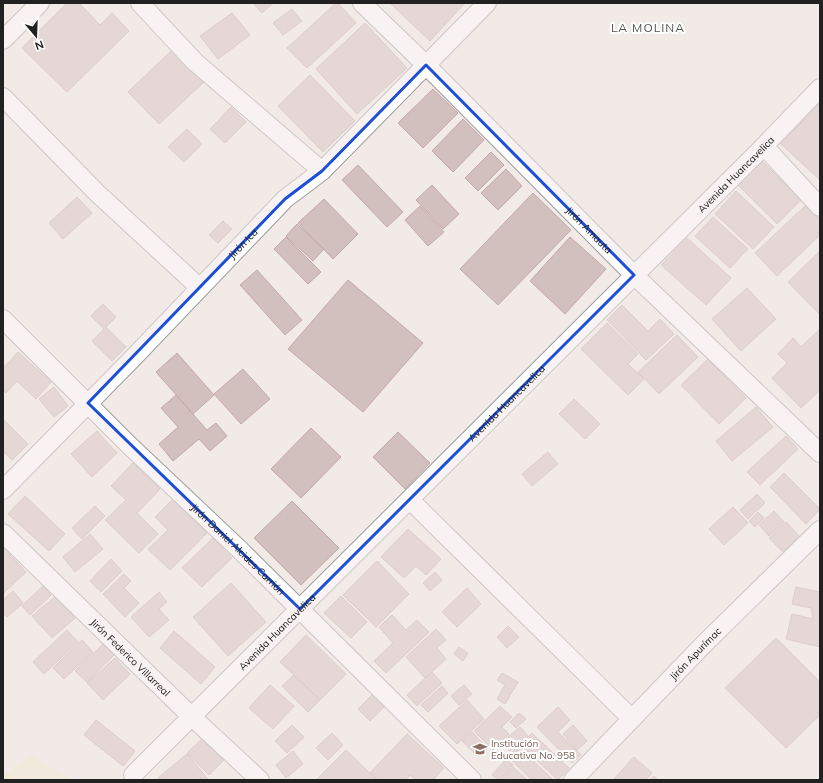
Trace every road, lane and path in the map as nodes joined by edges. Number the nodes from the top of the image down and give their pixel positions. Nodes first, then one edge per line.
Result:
1 (40, 3) edge
2 (140, 3) edge
3 (362, 3) edge
4 (487, 3) edge
5 (3, 40) edge
6 (426, 65) junction
7 (820, 88) edge
8 (3, 97) edge
9 (764, 146) junction
10 (322, 170) junction
11 (820, 207) edge
12 (634, 275) junction
13 (200, 288) junction
14 (3, 320) edge
15 (88, 403) junction
16 (820, 453) edge
17 (3, 490) edge
18 (410, 500) junction
19 (820, 530) edge
20 (3, 532) edge
21 (300, 609) junction
22 (191, 716) junction
23 (632, 719) junction
24 (133, 774) dead end
25 (260, 780) edge
26 (472, 780) edge
27 (574, 780) edge

1 - 5 street
2 - 10 street
3 - 6 street, Jirón Amauta
4 - 6 street, Jirón Ica
6 - 10 street, Jirón Ica
6 - 12 street, Jirón Amauta
7 - 9 street, Avenida Huancavelica
8 - 13 street
9 - 11 street
9 - 12 street, Avenida Huancavelica
10 - 13 street, Jirón Ica
12 - 16 street, Jirón Amauta
12 - 18 street, Avenida Huancavelica
13 - 15 street, Jirón Ica
14 - 15 street, Jirón Daniel Alcides Carrión
15 - 17 street, Jirón Ica
15 - 21 street, Jirón Daniel Alcides Carrión
18 - 21 street, Avenida Huancavelica
18 - 23 street
19 - 23 street, Jirón Apurímac
20 - 22 street, Jirón Federico Villarreal
21 - 22 street, Avenida Huancavelica
21 - 26 street, Jirón Daniel Alcides Carrión
22 - 24 street, Avenida Huancavelica
22 - 25 street, Jirón Federico Villarreal
23 - 27 street, Jirón Apurímac

